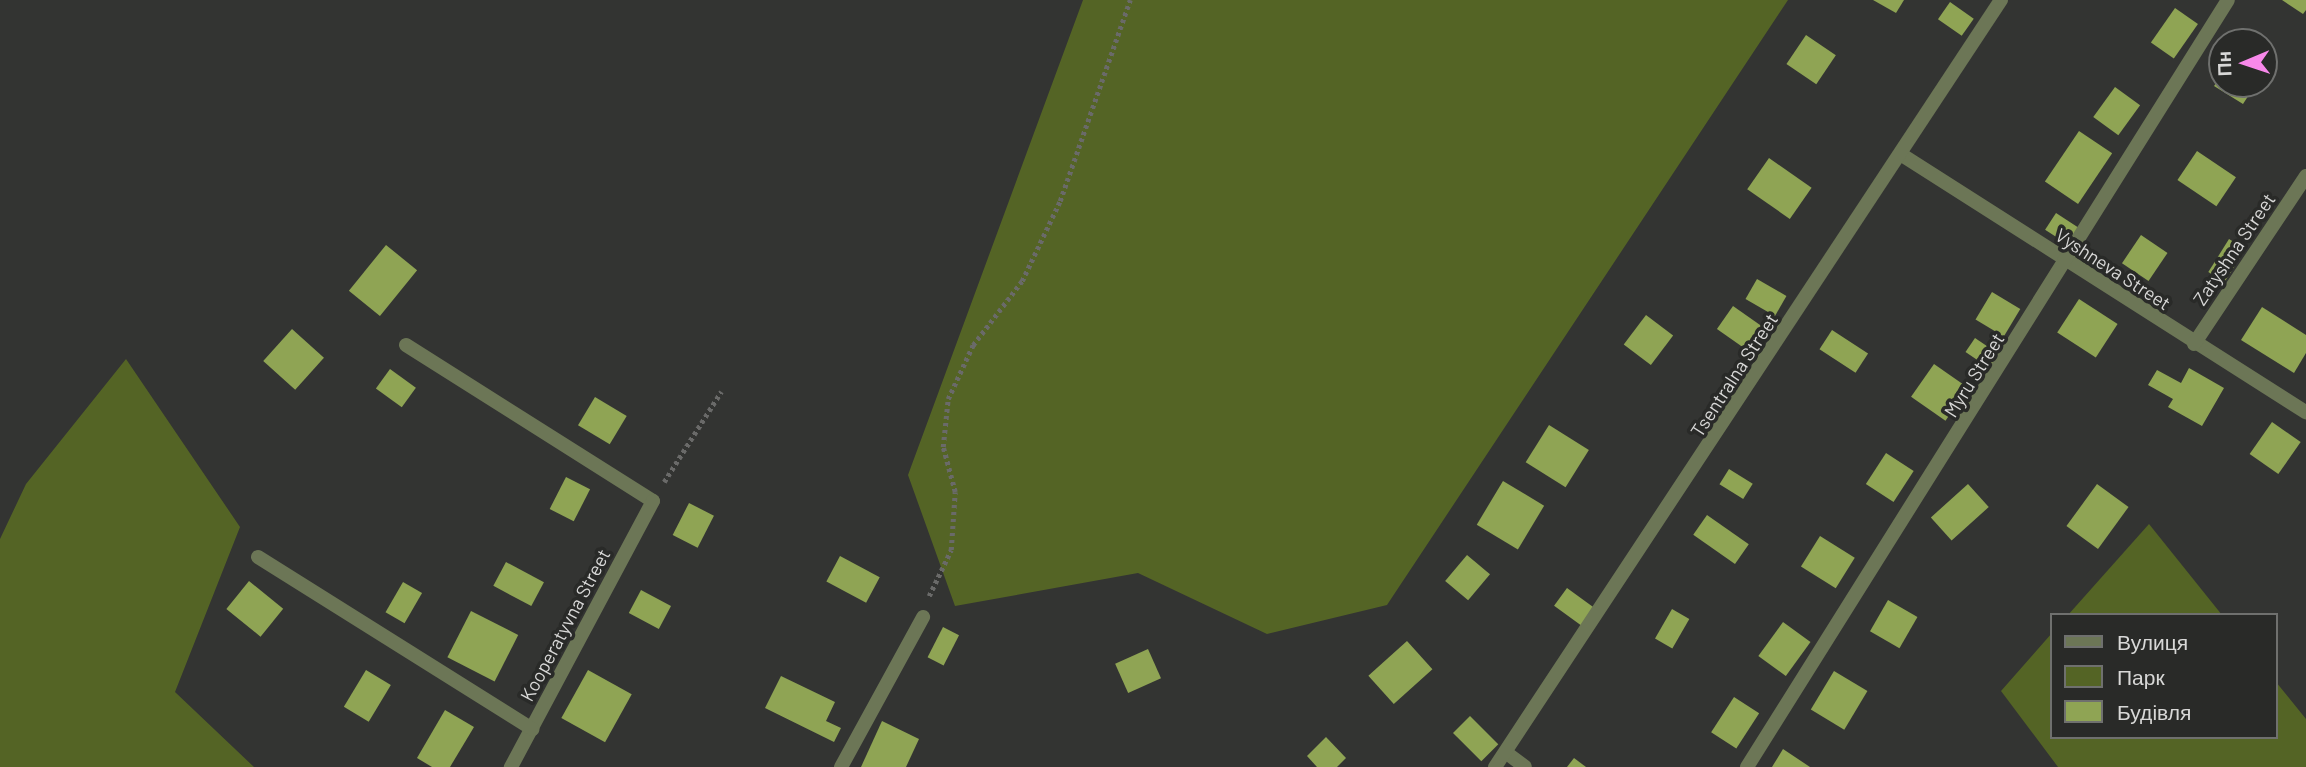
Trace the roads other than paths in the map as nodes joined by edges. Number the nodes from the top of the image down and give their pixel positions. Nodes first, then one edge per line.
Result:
1 (2001, 0) edge
2 (2228, 0) edge
3 (1902, 155) junction
4 (2306, 176) edge
5 (2067, 263) junction
6 (2194, 344) junction
7 (407, 345) dead end
8 (2306, 412) edge
9 (258, 557) dead end
10 (923, 617) road end
11 (532, 729) junction
12 (1508, 754) junction
13 (511, 767) edge
14 (841, 767) edge
15 (1495, 767) edge
16 (1525, 767) edge
17 (1747, 767) edge

1 - 3 street, Tsentralna Street
2 - 5 street, Myru Street
3 - 5 street, Vyshneva Street
3 - 12 street, Tsentralna Street
4 - 6 street, Zatyshna Street
5 - 6 street, Vyshneva Street
5 - 17 street, Myru Street
6 - 8 street, Vyshneva Street
7 - 11 street, Kooperatyvna Street
9 - 11 street
10 - 14 street
11 - 13 street, Kooperatyvna Street
12 - 15 street, Tsentralna Street
12 - 16 street

